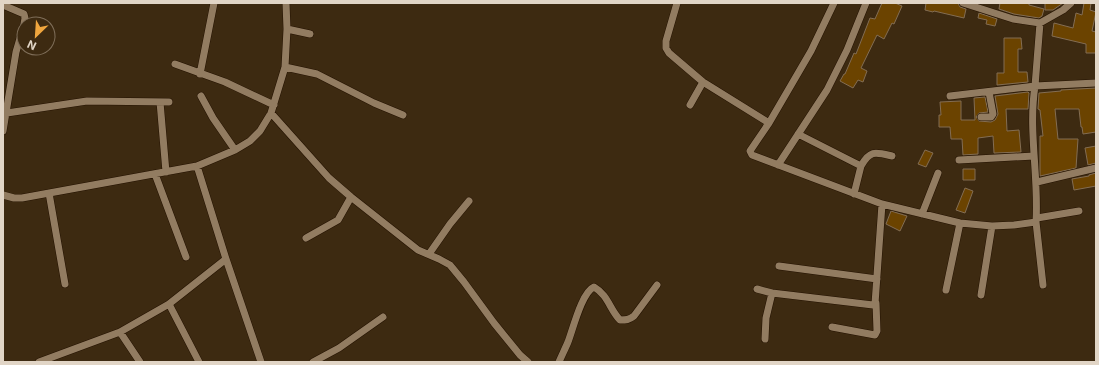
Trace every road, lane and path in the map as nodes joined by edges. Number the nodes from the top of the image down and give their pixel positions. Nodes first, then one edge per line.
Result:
1 (214, 3) edge
2 (286, 3) edge
3 (677, 3) edge
4 (834, 3) edge
5 (866, 3) edge
6 (963, 3) edge
7 (1071, 3) edge
8 (3, 5) edge
9 (24, 16) edge
10 (1040, 23) junction
11 (287, 29) junction
12 (310, 34) dead end
13 (16, 52) edge
14 (175, 64) dead end
15 (285, 67) junction
16 (200, 74) junction
17 (703, 82) junction
18 (1096, 83) edge
19 (1035, 86) junction
20 (989, 92) junction
21 (201, 96) dead end
22 (950, 96) dead end
23 (160, 102) junction
24 (169, 102) dead end
25 (274, 105) junction
26 (690, 105) dead end
27 (6, 113) junction
28 (271, 113) junction
29 (403, 115) dead end
30 (981, 118) dead end
31 (769, 123) junction
32 (3, 131) edge
33 (798, 134) junction
34 (235, 150) junction
35 (892, 156) dead end
36 (1034, 156) junction
37 (959, 160) dead end
38 (778, 165) junction
39 (197, 166) junction
40 (861, 166) junction
41 (1096, 168) edge
42 (166, 172) junction
43 (938, 172) dead end
44 (155, 174) junction
45 (1037, 182) junction
46 (49, 193) junction
47 (854, 194) junction
48 (3, 195) edge
49 (351, 197) junction
50 (469, 201) dead end
51 (882, 204) junction
52 (1079, 211) dead end
53 (922, 214) junction
54 (1036, 220) junction
55 (960, 223) junction
56 (992, 226) junction
57 (306, 238) dead end
58 (429, 254) junction
59 (186, 257) dead end
60 (226, 259) junction
61 (779, 266) dead end
62 (877, 279) junction
63 (65, 284) dead end
64 (657, 285) dead end
65 (1043, 285) dead end
66 (757, 289) dead end
67 (946, 290) dead end
68 (772, 293) junction
69 (981, 295) dead end
70 (876, 303) junction
71 (169, 304) junction
72 (383, 318) dead end
73 (832, 327) dead end
74 (120, 332) junction
75 (765, 340) dead end
76 (38, 362) edge
77 (140, 362) edge
78 (199, 362) edge
79 (261, 362) edge
80 (313, 362) edge
81 (528, 362) edge
82 (558, 362) edge

1 - 16 street
2 - 11 street
3 - 17 street
4 - 31 street
5 - 33 street
6 - 10 street
7 - 10 street
8 - 9 street
10 - 19 street
11 - 12 street
11 - 15 street
13 - 27 street
14 - 16 street
15 - 25 street
15 - 29 street
16 - 25 street
17 - 26 street
17 - 31 street
18 - 19 street
19 - 20 street
19 - 36 street
20 - 22 street
20 - 30 street
21 - 34 street
23 - 24 street
23 - 27 street
23 - 42 street
25 - 28 street
27 - 32 street
28 - 34 street
28 - 49 street
31 - 38 street
33 - 38 street
33 - 40 street
34 - 39 street
35 - 40 street
36 - 37 street
36 - 45 street
38 - 47 street
39 - 42 street
39 - 60 street
40 - 47 street
41 - 45 street
42 - 44 street
43 - 53 street
44 - 46 street
44 - 59 street
45 - 54 street
46 - 48 street
46 - 63 street
47 - 51 street
49 - 57 street
49 - 58 street
50 - 58 street
51 - 53 street
51 - 62 street
52 - 54 street
53 - 55 street
54 - 56 street
54 - 65 street
55 - 56 street
55 - 67 street
56 - 69 street
58 - 81 street
60 - 71 street
60 - 79 street
61 - 62 street
62 - 70 street
64 - 82 street
66 - 68 street
68 - 70 street
68 - 75 street
70 - 73 street
71 - 74 street
71 - 78 street
72 - 80 street
74 - 76 street
74 - 77 street

